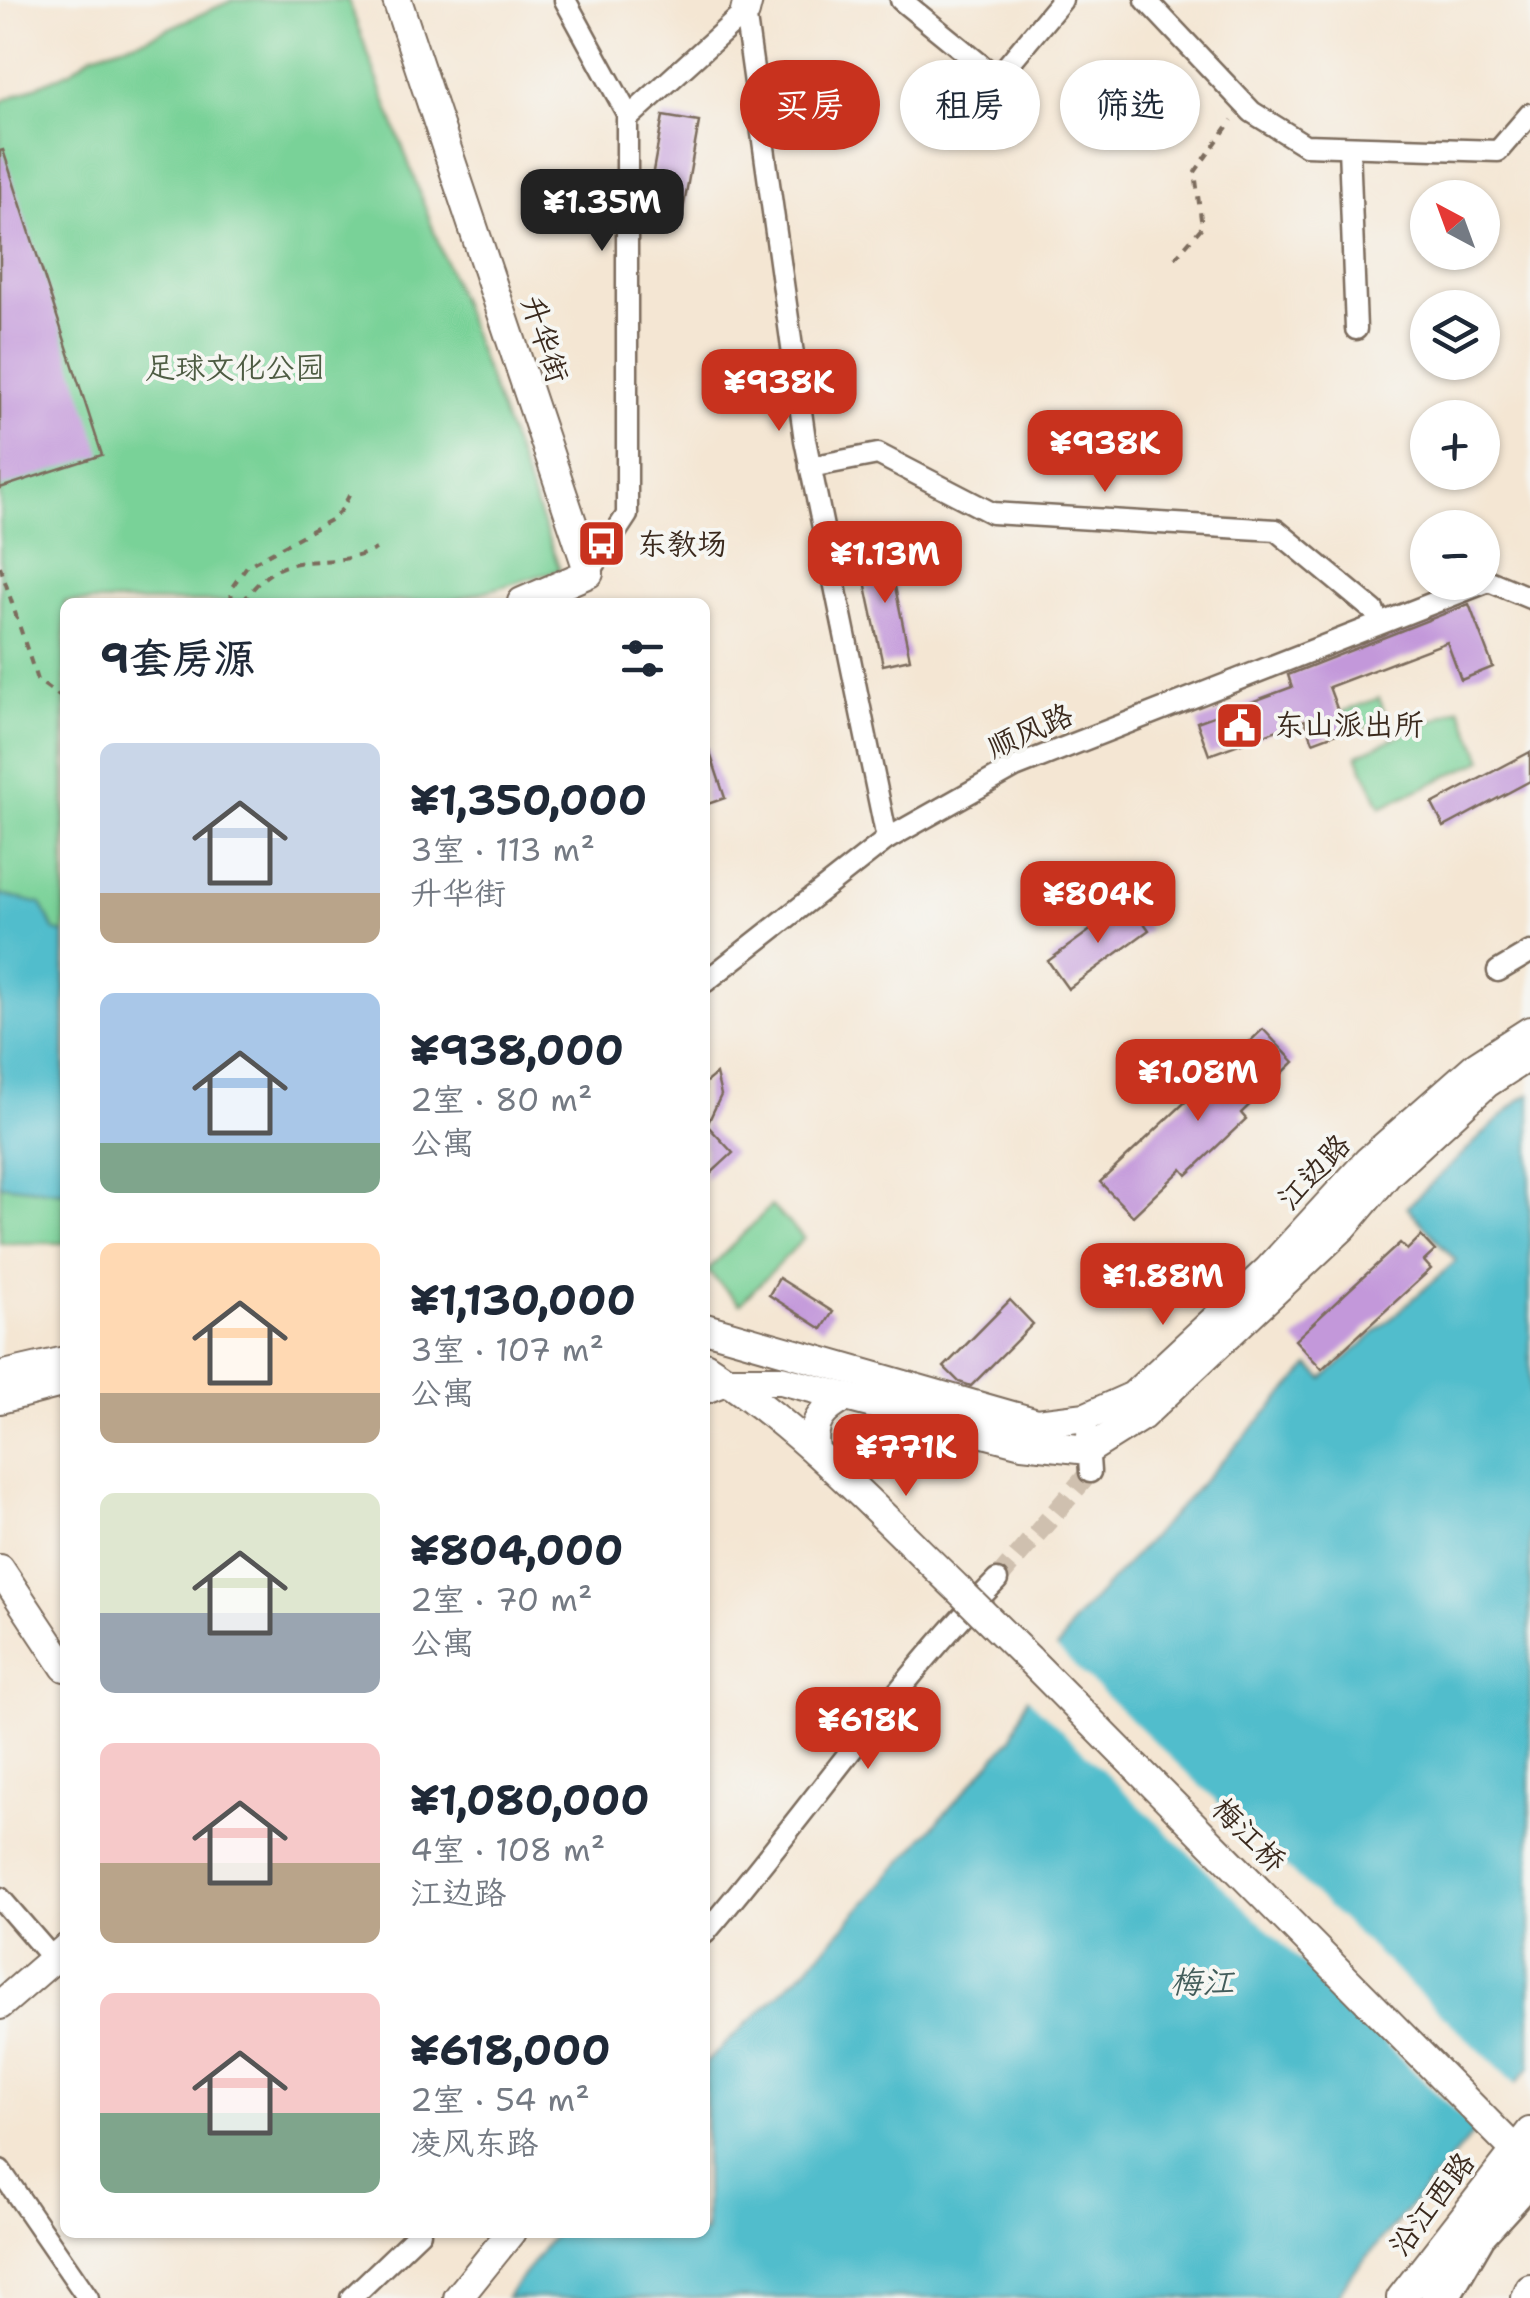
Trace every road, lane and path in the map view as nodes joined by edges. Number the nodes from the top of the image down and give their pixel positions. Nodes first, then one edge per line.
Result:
1 (397, 0) edge
2 (564, 0) edge
3 (901, 0) edge
4 (1062, 0) edge
5 (1146, 0) edge
6 (747, 6) edge
7 (1530, 114) edge
8 (629, 117) junction
9 (1234, 117) dead end
10 (1349, 146) junction
11 (1176, 258) dead end
12 (1356, 329) dead end
13 (810, 468) junction
14 (354, 488) dead end
15 (376, 549) dead end
16 (0, 566) edge
17 (588, 573) junction
18 (231, 598) edge
19 (246, 598) edge
20 (531, 598) edge
21 (1530, 598) edge
22 (1374, 611) dead end
23 (60, 696) edge
24 (888, 840) junction
25 (1530, 952) edge
26 (1498, 971) dead end
27 (710, 978) edge
28 (1530, 1031) edge
29 (1530, 1056) edge
30 (710, 1329) edge
31 (60, 1361) edge
32 (0, 1376) edge
33 (713, 1378) edge
34 (60, 1383) edge
35 (846, 1396) junction
36 (0, 1399) edge
37 (1086, 1417) junction
38 (815, 1452) junction
39 (1089, 1461) junction
40 (0, 1569) edge
41 (997, 1580) tunnel mouth
42 (60, 1659) edge
43 (0, 1898) edge
44 (710, 1927) edge
45 (59, 1954) edge
46 (0, 2005) edge
47 (1526, 2152) edge
48 (0, 2170) edge
49 (1530, 2187) edge
50 (414, 2238) edge
51 (507, 2238) edge
52 (1530, 2288) edge
53 (88, 2298) edge
54 (351, 2298) edge
55 (458, 2298) edge
56 (1401, 2298) edge
57 (1430, 2298) edge
58 (1449, 2298) edge
59 (1526, 2298) edge

1 - 17 main road, 升华街
2 - 8 street
3 - 4 street
5 - 10 street
6 - 8 street
6 - 13 street
7 - 10 street
8 - 17 street
9 - 11 path
10 - 12 street
13 - 22 street
13 - 24 street
14 - 18 path
15 - 19 path
16 - 23 path
17 - 20 main road
21 - 24 street, 顺风路
24 - 27 street, 顺风路
25 - 26 street
28 - 37 main road, 江边路
29 - 39 main road, 江边路
30 - 37 main road, 江边路
31 - 32 main road
33 - 35 main road
33 - 38 main road, 梅江桥
34 - 36 main road
35 - 38 main road
35 - 39 main road
37 - 39 street
38 - 47 main road, 梅江桥, bridge
40 - 42 main road
41 - 44 street
43 - 45 street
45 - 46 main road
47 - 56 main road, 沿江西路
47 - 57 street
48 - 53 street
49 - 58 street
50 - 54 street
51 - 55 main road
52 - 59 main road

